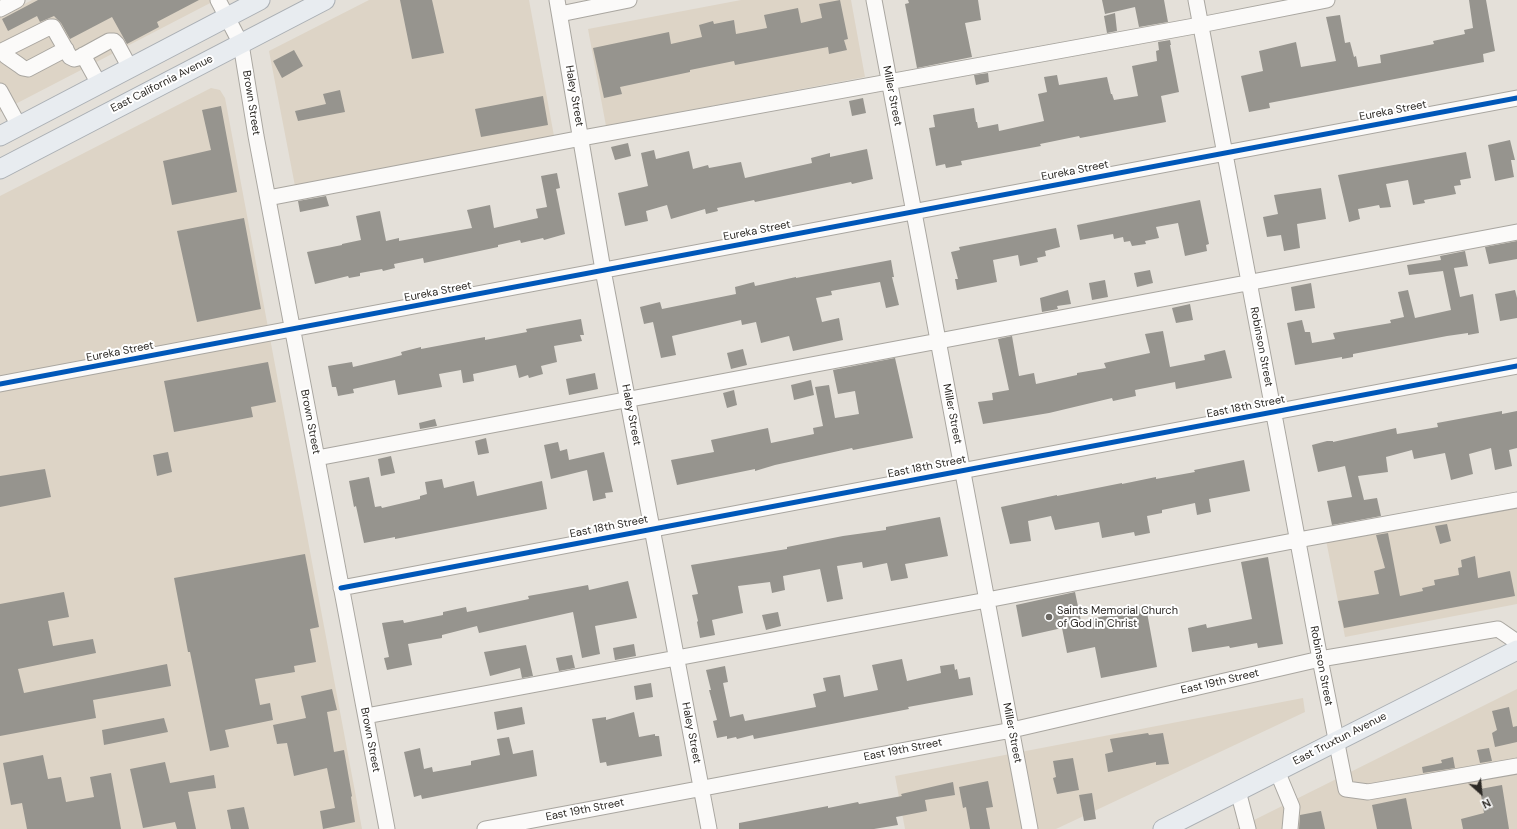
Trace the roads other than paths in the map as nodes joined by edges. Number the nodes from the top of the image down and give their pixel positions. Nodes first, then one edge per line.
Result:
1 (17, 0) edge
2 (218, 0) edge
3 (260, 0) edge
4 (324, 0) edge
5 (629, 0) edge
6 (874, 0) edge
7 (1196, 0) edge
8 (1328, 0) edge
9 (559, 7) edge
10 (0, 9) edge
11 (227, 18) junction
12 (1200, 25) junction
13 (242, 44) junction
14 (66, 49) junction
15 (1, 51) edge
16 (84, 55) junction
17 (130, 68) junction
18 (889, 81) junction
19 (99, 84) junction
20 (0, 91) edge
21 (1517, 98) edge
22 (19, 126) junction
23 (0, 136) edge
24 (582, 138) junction
25 (1224, 153) junction
26 (0, 169) edge
27 (268, 198) junction
28 (914, 212) junction
29 (1517, 232) edge
30 (603, 270) junction
31 (1249, 282) junction
32 (293, 329) junction
33 (938, 341) junction
34 (1517, 366) edge
35 (0, 384) edge
36 (628, 400) junction
37 (1273, 412) junction
38 (317, 458) junction
39 (963, 471) junction
40 (1517, 500) edge
41 (652, 529) junction
42 (1298, 540) junction
43 (341, 588) junction
44 (987, 600) junction
45 (1517, 642) edge
46 (1517, 650) edge
47 (676, 658) junction
48 (1320, 659) junction
49 (366, 716) junction
50 (1012, 730) junction
51 (1336, 742) junction
52 (1517, 766) edge
53 (1277, 771) junction
54 (701, 788) junction
55 (1238, 791) junction
56 (387, 829) edge
57 (484, 829) edge
58 (709, 829) edge
59 (1030, 829) edge
60 (1163, 829) edge
61 (1248, 829) edge
62 (1290, 829) edge

1 - 10 street
2 - 11 street, Brown Street
3 - 11 main road
4 - 13 main road, East California Avenue
5 - 9 street
6 - 18 street, Miller Street
7 - 12 street, Robinson Street
8 - 12 street
9 - 24 street, Haley Street
11 - 13 street, Brown Street
11 - 17 main road
12 - 18 street
12 - 25 street, Robinson Street
13 - 26 main road, East California Avenue
13 - 27 street, Brown Street
14 - 15 street
14 - 15 street
14 - 16 street
16 - 17 street
16 - 19 street
17 - 19 main road
18 - 24 street
18 - 28 street, Miller Street
19 - 22 main road
20 - 22 street
21 - 25 street, Eureka Street
22 - 23 main road
24 - 27 street
24 - 30 street, Haley Street
25 - 28 street, Eureka Street
25 - 31 street, Robinson Street
27 - 32 street, Brown Street
28 - 30 street, Eureka Street
28 - 33 street, Miller Street
29 - 31 street
30 - 32 street, Eureka Street
30 - 36 street, Haley Street
31 - 33 street
31 - 37 street, Robinson Street
32 - 35 street, Eureka Street
32 - 38 street, Brown Street
33 - 36 street
33 - 39 street, Miller Street
34 - 37 street, East 18th Street
36 - 38 street
36 - 41 street, Haley Street
37 - 39 street, East 18th Street
37 - 42 street, Robinson Street
38 - 43 street, Brown Street
39 - 41 street, East 18th Street
39 - 44 street, Miller Street
40 - 42 street
41 - 43 street, East 18th Street
41 - 47 street, Haley Street
42 - 44 street
42 - 48 street, Robinson Street
43 - 49 street, Brown Street
44 - 47 street
44 - 50 street, Miller Street
45 - 48 street, East 19th Street
46 - 51 main road, East Truxtun Avenue
47 - 49 street
47 - 54 street, Haley Street
48 - 50 street, East 19th Street
48 - 51 street, Robinson Street
49 - 56 street, Brown Street
50 - 54 street, East 19th Street
50 - 59 street, Miller Street
51 - 52 street, Robinson Street
51 - 53 main road, East Truxtun Avenue
53 - 55 main road, East Truxtun Avenue
53 - 62 street
54 - 57 street, East 19th Street
54 - 58 street, Haley Street
55 - 60 main road, East Truxtun Avenue
55 - 61 street

